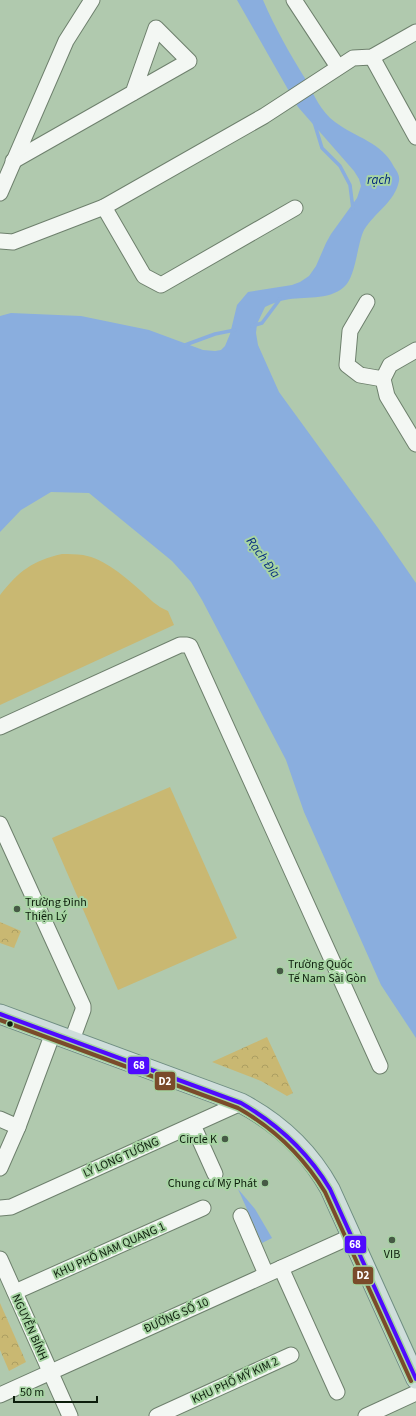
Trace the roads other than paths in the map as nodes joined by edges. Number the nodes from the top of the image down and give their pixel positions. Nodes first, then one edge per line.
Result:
1 (92, 0) edge
2 (294, 0) edge
3 (416, 32) edge
4 (372, 57) junction
5 (338, 67) junction
6 (133, 93) dead end
7 (416, 137) edge
8 (13, 161) junction
9 (0, 193) edge
10 (104, 207) junction
11 (295, 208) dead end
12 (0, 241) edge
13 (366, 302) dead end
14 (416, 350) edge
15 (383, 379) junction
16 (416, 444) edge
17 (0, 728) edge
18 (0, 824) edge
19 (0, 1014) edge
20 (53, 1033) junction
21 (72, 1040) junction
22 (380, 1066) dead end
23 (241, 1103) junction
24 (0, 1119) edge
25 (193, 1125) junction
26 (18, 1126) junction
27 (0, 1168) edge
28 (215, 1174) dead end
29 (0, 1208) edge
30 (203, 1208) dead end
31 (241, 1216) dead end
32 (352, 1236) junction
33 (0, 1259) edge
34 (281, 1268) junction
35 (266, 1274) junction
36 (15, 1292) junction
37 (291, 1355) dead end
38 (50, 1372) junction
39 (416, 1378) edge
40 (337, 1392) dead end
41 (416, 1393) edge
42 (0, 1395) edge
43 (70, 1416) edge
44 (157, 1416) edge
45 (366, 1416) edge

1 - 8 street
2 - 5 street
3 - 4 street
4 - 5 street
4 - 7 street
5 - 10 street
6 - 8 street
8 - 9 street
10 - 11 street
10 - 12 street
13 - 15 street
14 - 15 street
15 - 16 street
17 - 22 street
18 - 21 street
19 - 20 main road
20 - 21 main road
20 - 26 street
21 - 23 main road
23 - 25 street, LÝ LONG TƯỜNG
23 - 32 main road
24 - 26 street
25 - 28 street
25 - 29 street, LÝ LONG TƯỜNG
26 - 27 street
30 - 36 street, KHU PHỐ NAM QUANG 1
31 - 35 street
32 - 34 street, ĐƯỜNG SỐ 10
32 - 39 main road
33 - 36 street, NGUYỄN BÍNH
34 - 35 street, ĐƯỜNG SỐ 10
34 - 40 street
35 - 38 street, ĐƯỜNG SỐ 10
36 - 38 street, NGUYỄN BÍNH
37 - 44 street, KHU PHỐ MỸ KIM 2
38 - 42 street, ĐƯỜNG SỐ 10
38 - 43 street, NGUYỄN BÍNH
41 - 45 street

